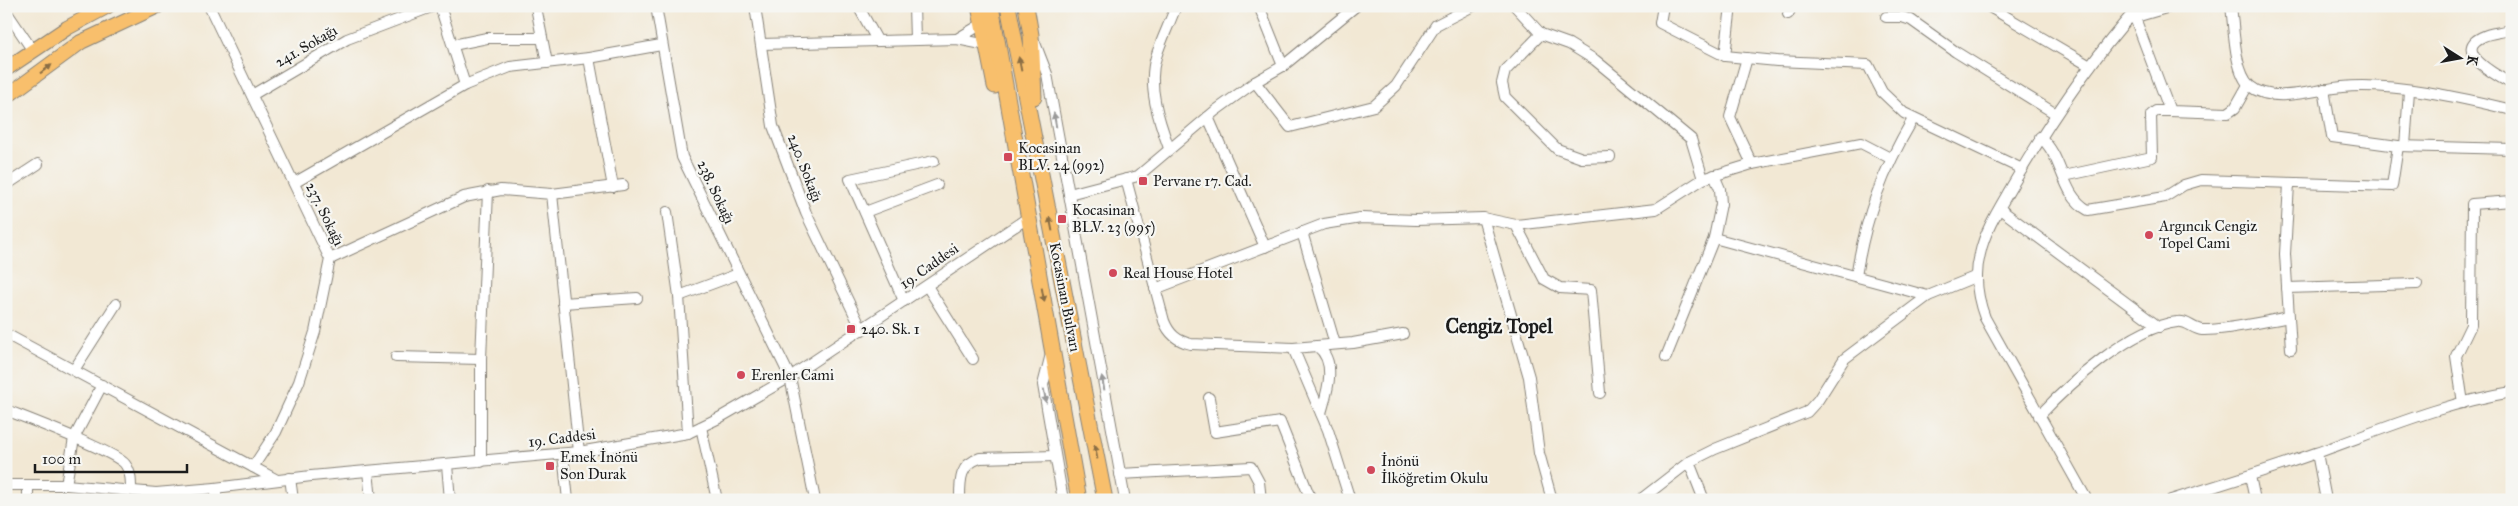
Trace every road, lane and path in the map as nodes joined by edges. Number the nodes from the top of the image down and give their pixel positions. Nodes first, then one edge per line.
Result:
1 (108, 6) edge
2 (158, 6) edge
3 (209, 6) edge
4 (434, 6) edge
5 (440, 6) edge
6 (656, 6) edge
7 (755, 6) edge
8 (858, 6) edge
9 (914, 6) edge
10 (979, 6) edge
11 (990, 6) edge
12 (1008, 6) edge
13 (1026, 6) edge
14 (1176, 6) edge
15 (1259, 6) edge
16 (1356, 6) edge
17 (1473, 6) edge
18 (1515, 6) edge
19 (1663, 6) edge
20 (1731, 6) edge
21 (1988, 6) edge
22 (2139, 6) edge
23 (2173, 6) edge
24 (2231, 6) edge
25 (536, 7) edge
26 (6, 11) edge
27 (1886, 17) dead end
28 (2131, 19) junction
29 (982, 24) junction
30 (2512, 29) edge
31 (1541, 34) junction
32 (1031, 35) junction
33 (542, 38) junction
34 (915, 39) junction
35 (957, 39) junction
36 (877, 40) junction
37 (761, 44) junction
38 (453, 45) junction
39 (987, 45) junction
40 (661, 46) junction
41 (33, 51) junction
42 (1725, 56) junction
43 (589, 58) junction
44 (1747, 58) junction
45 (547, 63) junction
46 (1283, 66) junction
47 (2090, 66) junction
48 (6, 70) edge
49 (1255, 82) junction
50 (2512, 84) edge
51 (465, 85) junction
52 (2248, 85) junction
53 (2324, 90) junction
54 (2409, 91) junction
55 (252, 96) junction
56 (6, 98) edge
57 (2512, 110) edge
58 (2170, 111) junction
59 (2056, 114) junction
60 (1208, 117) junction
61 (1913, 119) junction
62 (2040, 137) junction
63 (2402, 146) junction
64 (1036, 148) junction
65 (1169, 148) junction
66 (2512, 149) edge
67 (1017, 150) junction
68 (1610, 157) dead end
69 (1890, 158) junction
70 (934, 161) dead end
71 (38, 164) dead end
72 (1752, 164) junction
73 (2022, 169) junction
74 (1714, 176) junction
75 (2064, 176) junction
76 (1126, 179) junction
77 (1703, 179) junction
78 (294, 183) junction
79 (2290, 184) junction
80 (6, 185) edge
81 (937, 185) dead end
82 (488, 191) junction
83 (552, 194) junction
84 (1068, 194) junction
85 (2512, 201) edge
86 (2000, 209) junction
87 (667, 212) dead end
88 (864, 212) junction
89 (1029, 217) junction
90 (1483, 218) junction
91 (1516, 225) junction
92 (1302, 232) junction
93 (1714, 238) junction
94 (1265, 247) junction
95 (330, 259) junction
96 (738, 274) junction
97 (1856, 276) junction
98 (1977, 276) junction
99 (2417, 284) dead end
100 (927, 286) junction
101 (2287, 288) junction
102 (1155, 289) junction
103 (679, 296) junction
104 (1928, 296) junction
105 (637, 298) dead end
106 (904, 301) junction
107 (563, 303) junction
108 (116, 304) dead end
109 (2289, 317) junction
110 (2159, 327) junction
111 (862, 330) junction
112 (6, 334) edge
113 (1404, 334) dead end
114 (1335, 344) junction
115 (1317, 346) junction
116 (1294, 348) junction
117 (1052, 349) junction
118 (2291, 349) dead end
119 (396, 357) dead end
120 (1666, 357) dead end
121 (481, 359) junction
122 (973, 359) dead end
123 (74, 370) junction
124 (790, 377) junction
125 (102, 386) junction
126 (2512, 392) edge
127 (1600, 393) dead end
128 (1209, 398) dead end
129 (2463, 402) junction
130 (6, 410) edge
131 (1321, 413) junction
132 (2039, 416) junction
133 (701, 427) junction
134 (688, 433) junction
135 (74, 438) junction
136 (579, 452) junction
137 (2317, 453) junction
138 (563, 454) junction
139 (1055, 456) junction
140 (482, 462) junction
141 (1689, 462) junction
142 (447, 465) junction
143 (253, 467) junction
144 (368, 471) junction
145 (1120, 474) junction
146 (2250, 476) junction
147 (290, 478) junction
148 (277, 480) junction
149 (6, 485) edge
150 (66, 485) junction
151 (28, 486) junction
152 (215, 488) junction
153 (131, 490) junction
154 (155, 496) edge
155 (28, 500) edge
156 (217, 500) edge
157 (293, 500) edge
158 (371, 500) edge
159 (450, 500) edge
160 (568, 500) edge
161 (717, 500) edge
162 (815, 500) edge
163 (960, 500) edge
164 (1063, 500) edge
165 (1079, 500) edge
166 (1105, 500) edge
167 (1125, 500) edge
168 (1262, 500) edge
169 (1311, 500) edge
170 (1350, 500) edge
171 (1552, 500) edge
172 (1640, 500) edge
173 (1704, 500) edge
174 (2087, 500) edge
175 (2171, 500) edge
176 (2255, 500) edge
177 (2326, 500) edge

1 - 41 main road
56 -> 2 main road
3 - 55 street, 237. Sokağı
4 - 55 street, 241. Sokağı
5 - 38 street
6 - 40 street, 238. Sokağı
7 - 37 street, 240. Sokağı
8 - 36 street
9 - 34 street
10 - 29 highway
11 - 67 highway, Kocasinan Bulvarı
64 -> 12 highway, Kocasinan Bulvarı
13 - 32 highway
14 - 65 street
15 - 46 street
16 - 46 street
17 - 49 street
18 - 31 street
19 - 42 street
20 - 42 street
21 - 47 street
22 - 28 street
23 - 28 street
24 - 52 street
25 - 33 street
26 - 41 street
27 - 59 street
28 - 47 street
28 - 58 street
29 - 35 street
29 - 39 highway
30 - 50 street
31 - 68 street
31 - 77 street
32 - 64 highway
84 -> 32 street
33 - 38 street
33 - 45 street
34 - 35 street
34 - 36 street
35 - 39 street
36 - 37 street
37 - 111 street, 240. Sokağı
38 - 51 street
39 - 67 highway
40 - 43 street
40 - 96 street, 238. Sokağı
41 - 48 main road
42 - 44 street
43 - 45 street
43 - 83 street
44 - 61 street
44 - 72 street
45 - 51 street
46 - 49 street
47 - 59 street
49 - 60 street
51 - 78 street
52 - 53 street
52 - 58 street
53 - 54 street
53 - 63 street
54 - 57 street
54 - 63 street
55 - 78 street, 237. Sokağı
58 - 75 street
59 - 62 street
60 - 65 street
60 - 94 street
61 - 69 street
61 - 73 street
62 - 73 street
62 - 75 street
63 - 66 street
63 - 79 street
166 -> 64 highway, Kocasinan Bulvarı
65 - 76 street
67 - 89 highway, Kocasinan Bulvarı
69 - 72 street
69 - 97 street
70 - 88 street
71 - 80 street
72 - 74 street
73 - 86 street
74 - 77 street
74 - 93 street
75 - 79 street
76 - 84 street
76 - 102 street
77 - 91 street
78 - 95 street, 237. Sokağı
79 - 101 street
81 - 88 street
82 - 83 street
82 - 95 street
82 - 121 street
83 - 107 street
145 -> 84 street
85 - 129 street
86 - 98 street
86 - 110 street
87 - 103 street
88 - 106 street
89 - 100 street, 19. Caddesi
89 -> 117 highway, Kocasinan Bulvarı
90 - 91 street
90 - 92 street
90 - 171 street
91 - 127 street
92 - 94 street
92 - 114 street
93 - 97 street
93 - 120 street
94 - 102 street
95 - 143 street, 237. Sokağı
96 - 103 street
96 - 124 street, 238. Sokağı
97 - 104 street
98 - 104 street
98 - 132 street
99 - 101 street
100 - 106 street, 19. Caddesi
100 - 122 street
101 - 109 street
102 - 116 street
103 - 134 street
104 - 141 street
105 - 107 street
106 - 111 street, 19. Caddesi
107 - 136 street
108 - 123 street
109 - 110 street
109 - 118 street
110 - 132 street
111 - 124 street, 19. Caddesi
112 - 123 street
113 - 114 street
114 - 115 street
115 - 116 street
115 - 131 street
116 - 131 street
117 -> 139 street
117 - 165 highway, Kocasinan Bulvarı
119 - 121 street
121 - 140 street
123 - 125 street
124 - 133 street, 19. Caddesi
124 - 162 street, 238. Sokağı
125 - 135 street
125 - 143 street
126 - 129 street
128 - 169 street
129 - 137 street
130 - 135 street
131 - 170 street
132 - 174 street
133 - 134 street, 19. Caddesi
133 - 161 street
134 - 136 street, 19. Caddesi
135 - 150 street
135 - 153 street
136 - 138 street, 19. Caddesi
137 - 146 street
137 - 177 street
138 - 140 street, 19. Caddesi
138 - 160 street
139 - 163 street
139 - 164 street
140 - 142 street, 19. Caddesi
141 - 172 street
141 - 173 street
142 - 144 street, 19. Caddesi
142 - 159 street
143 - 148 street
144 - 147 street, 19. Caddesi
144 - 158 street
145 - 167 street
145 - 168 street
146 - 175 street
146 - 176 street
147 - 148 street, 19. Caddesi
147 - 157 street
148 - 152 street, 19. Caddesi
149 - 151 street, 19. Caddesi
150 - 151 street, 19. Caddesi
150 - 153 street, 19. Caddesi
151 - 155 street
152 - 154 street, 19. Caddesi
152 - 156 street
153 - 154 street, 19. Caddesi

